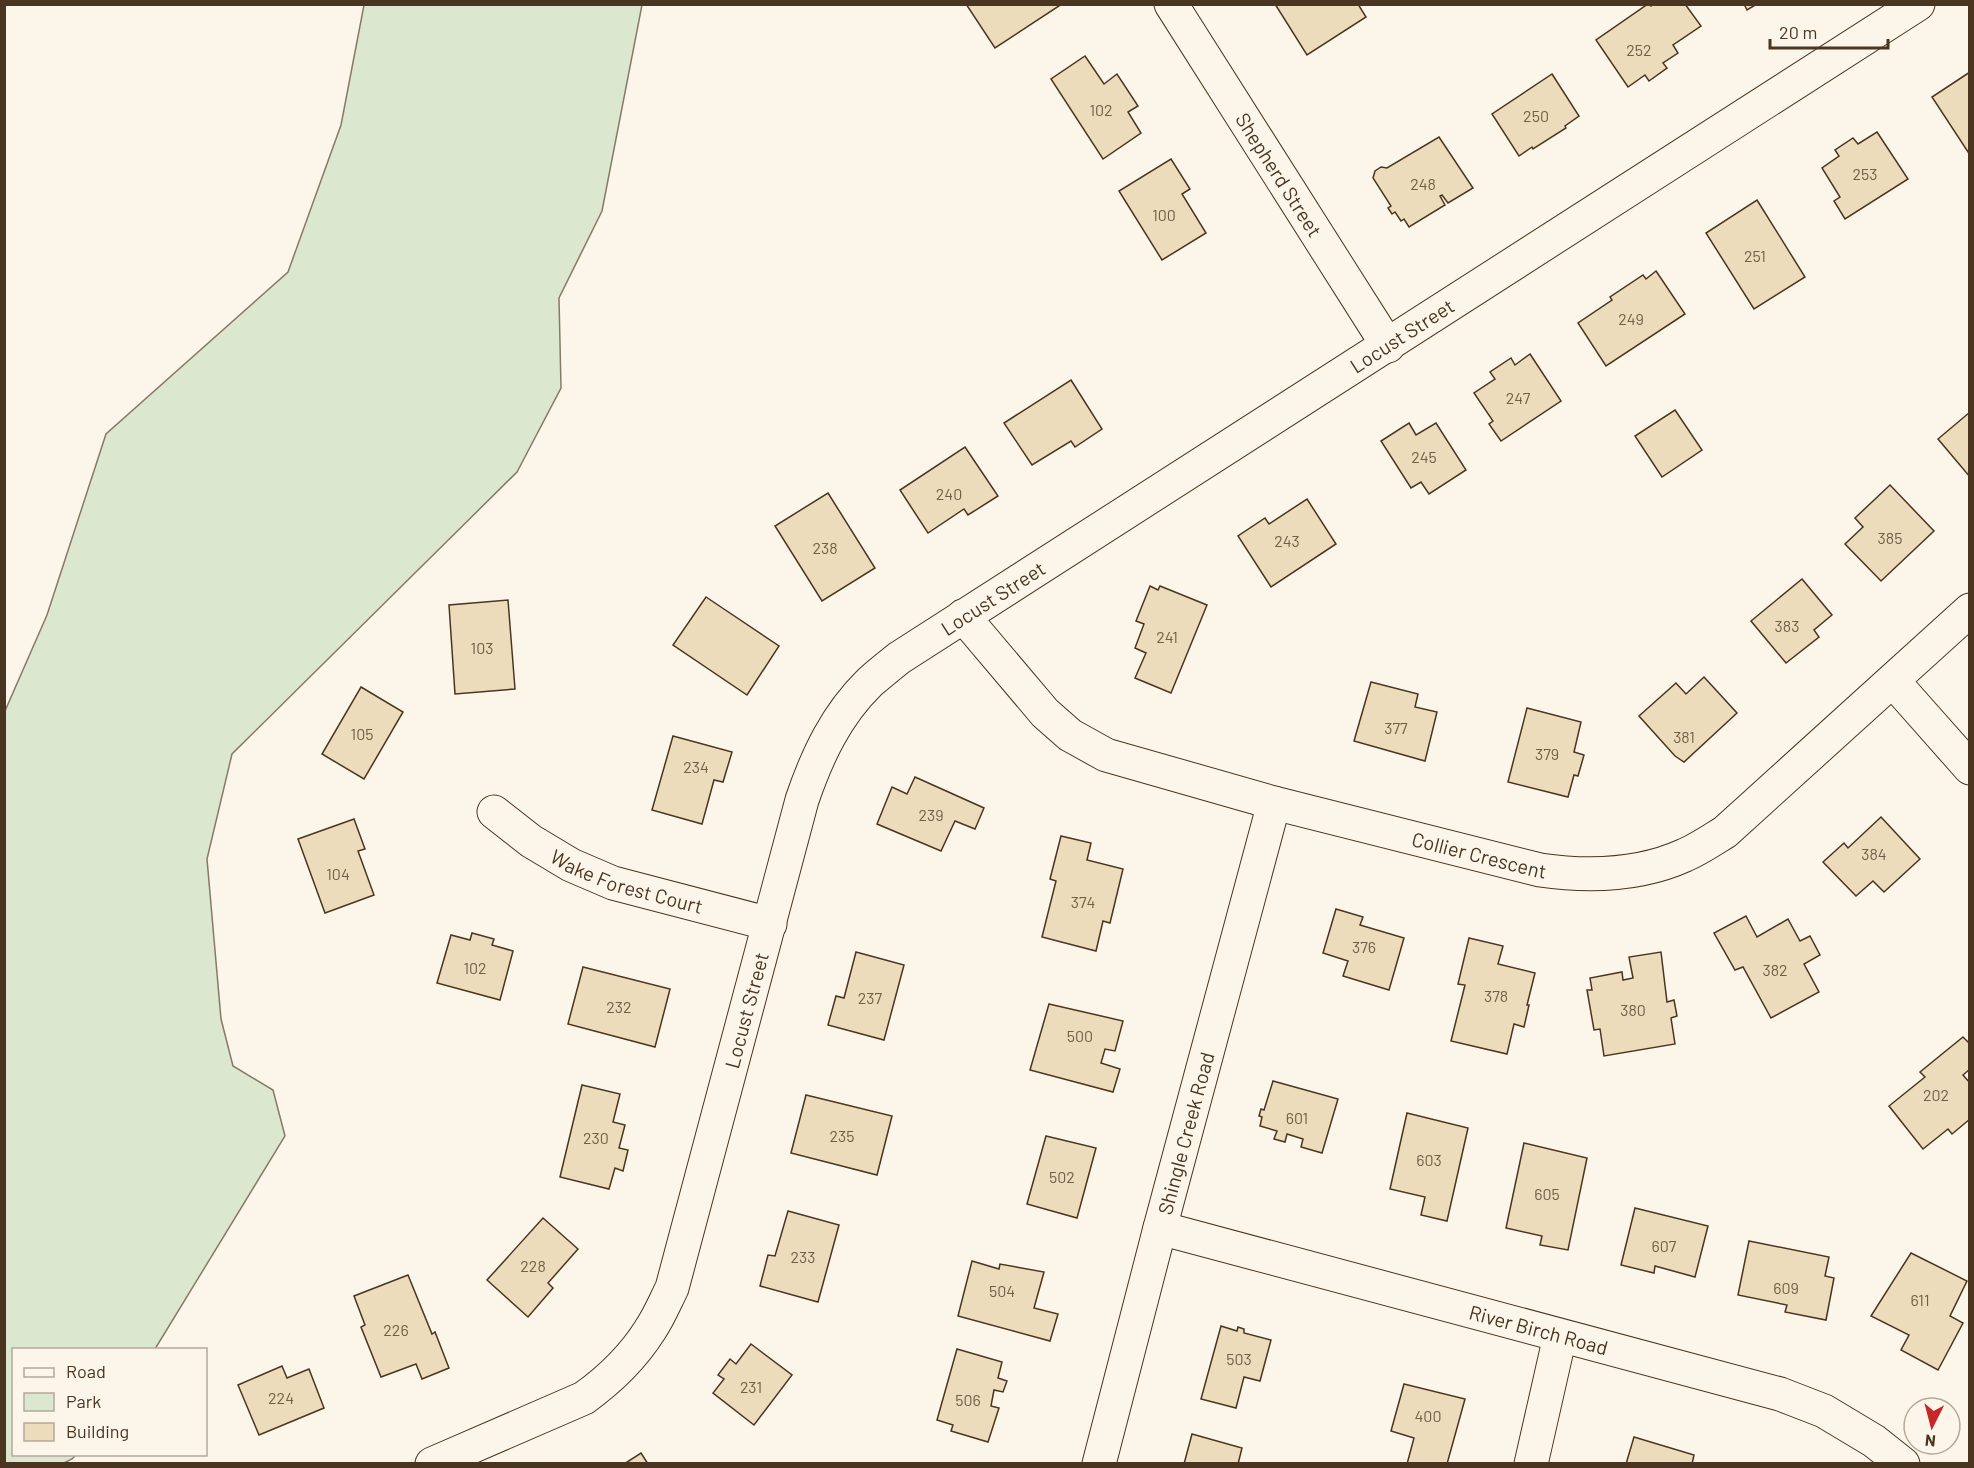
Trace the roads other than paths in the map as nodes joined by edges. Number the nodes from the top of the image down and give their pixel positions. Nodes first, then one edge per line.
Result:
1 (1171, 4) edge
2 (1918, 4) edge
3 (1388, 346) junction
4 (1970, 610) edge
5 (963, 616) junction
6 (1893, 681) junction
7 (1970, 768) edge
8 (1274, 803) junction
9 (495, 812) dead end
10 (770, 924) junction
11 (1160, 1228) junction
12 (1560, 1336) junction
13 (432, 1464) edge
14 (1100, 1464) edge
15 (1531, 1464) edge
16 (1903, 1464) edge

1 - 3 street, Shepherd Street
2 - 3 street, Locust Street
3 - 5 street, Locust Street
4 - 6 street, Collier Crescent
5 - 8 street, Collier Crescent
5 - 10 street, Locust Street
6 - 7 street
6 - 8 street, Collier Crescent
8 - 11 street, Shingle Creek Road
9 - 10 street, Wake Forest Court
10 - 13 street, Locust Street
11 - 12 street, River Birch Road
11 - 14 street, Shingle Creek Road
12 - 15 street
12 - 16 street, River Birch Road

